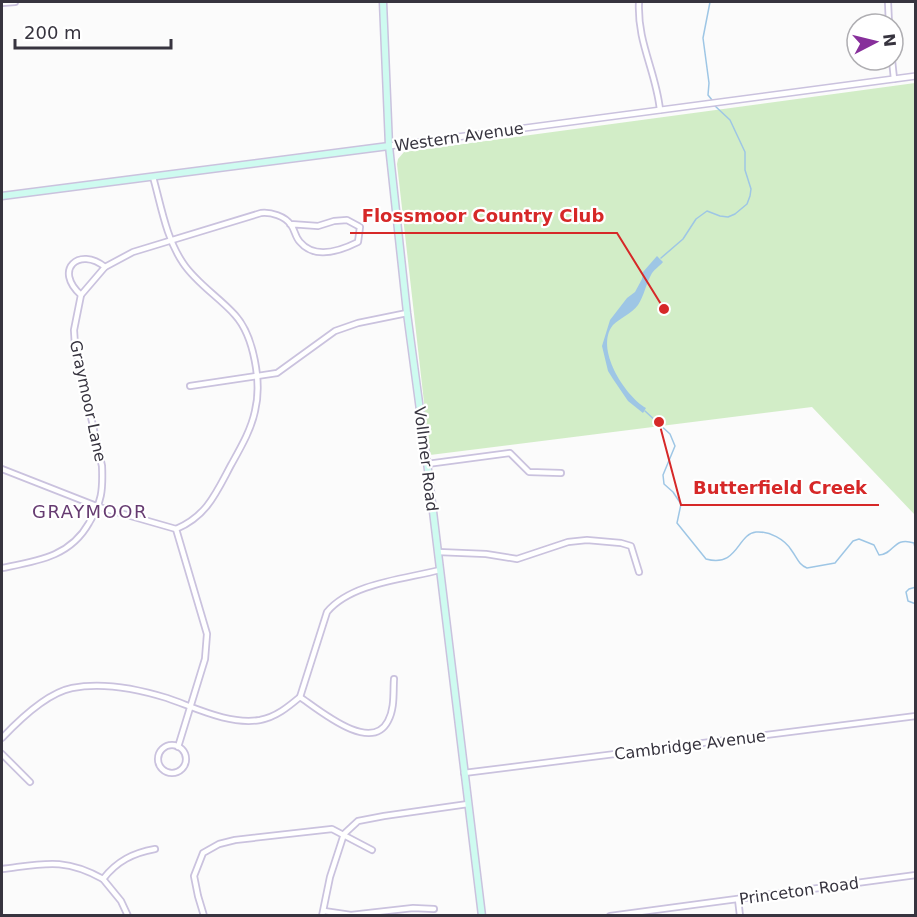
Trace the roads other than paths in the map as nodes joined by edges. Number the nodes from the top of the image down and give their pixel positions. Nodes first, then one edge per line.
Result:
1 (15, 2) edge
2 (383, 2) edge
3 (639, 2) edge
4 (2, 3) edge
5 (893, 72) edge
6 (915, 76) edge
7 (894, 79) junction
8 (660, 110) junction
9 (389, 146) junction
10 (153, 177) junction
11 (2, 196) edge
12 (291, 224) junction
13 (170, 240) junction
14 (105, 267) junction
15 (81, 296) junction
16 (407, 313) junction
17 (257, 376) junction
18 (190, 386) dead end
19 (427, 464) junction
20 (2, 469) edge
21 (561, 473) dead end
22 (99, 507) junction
23 (176, 529) junction
24 (438, 552) junction
25 (2, 568) edge
26 (440, 570) junction
27 (639, 572) dead end
28 (394, 679) dead end
29 (300, 697) junction
30 (191, 707) junction
31 (915, 716) edge
32 (2, 738) edge
33 (178, 747) junction
34 (2, 754) edge
35 (464, 773) junction
36 (30, 782) dead end
37 (468, 804) junction
38 (344, 834) junction
39 (156, 849) dead end
40 (372, 850) dead end
41 (2, 870) edge
42 (915, 875) edge
43 (102, 879) junction
44 (738, 899) junction
45 (434, 909) dead end
46 (323, 913) edge
47 (128, 915) edge
48 (204, 915) edge
49 (482, 915) edge
50 (612, 915) edge
51 (740, 915) edge

1 - 4 street
2 - 9 main road, Vollmer Road
3 - 8 street
5 - 7 street
6 - 7 street, Western Avenue
7 - 8 street, Western Avenue
8 - 9 street, Western Avenue
9 - 10 main road, Western Avenue
9 - 16 main road, Vollmer Road
10 - 11 main road, Western Avenue
10 - 13 street
12 - 12 street, Graymoor Lane
12 - 13 street, Graymoor Lane
13 - 14 street, Graymoor Lane
13 - 17 street
14 - 15 street, Graymoor Lane
14 - 15 street
15 - 22 street, Graymoor Lane
16 - 17 street
16 - 19 main road, Vollmer Road
17 - 18 street
17 - 23 street
19 - 21 street
19 - 24 main road, Vollmer Road
20 - 22 street
22 - 23 street
22 - 25 street, Graymoor Lane
23 - 30 street
24 - 26 main road, Vollmer Road
24 - 27 street
26 - 29 street
26 - 35 main road, Vollmer Road
28 - 29 street
29 - 30 street
30 - 32 street
30 - 33 street
31 - 35 street, Cambridge Avenue
33 - 33 street
34 - 36 street
35 - 37 main road, Vollmer Road
37 - 38 street
37 - 49 main road, Vollmer Road
38 - 40 street
38 - 46 street
38 - 48 street
39 - 43 street
41 - 43 street
42 - 44 street, Princeton Road
43 - 47 street
44 - 50 street, Princeton Road
44 - 51 street
45 - 46 street

